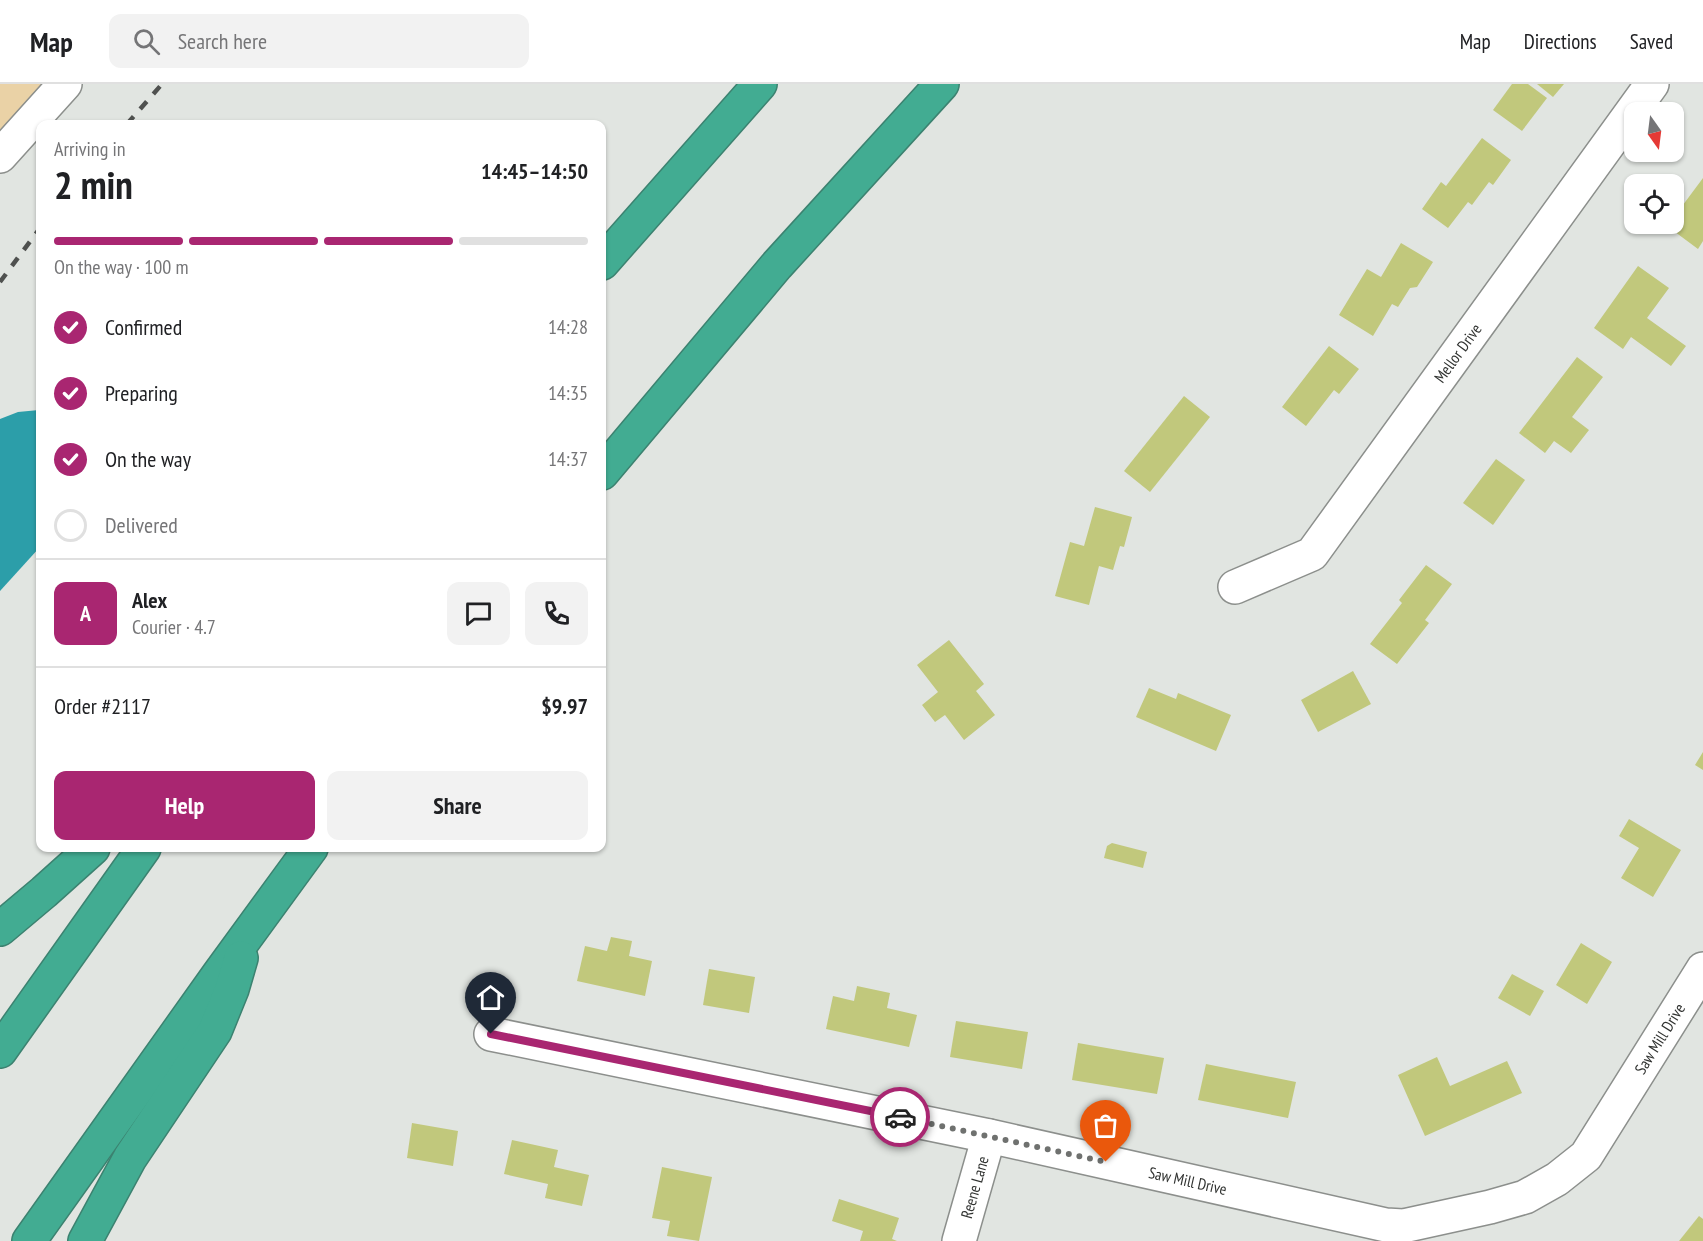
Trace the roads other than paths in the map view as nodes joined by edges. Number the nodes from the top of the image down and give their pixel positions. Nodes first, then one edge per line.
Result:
1 (65, 84) edge
2 (760, 84) edge
3 (942, 84) edge
4 (1652, 84) edge
5 (0, 156) edge
6 (606, 258) edge
7 (606, 468) edge
8 (1235, 587) dead end
9 (89, 852) edge
10 (141, 852) edge
11 (307, 852) edge
12 (0, 929) edge
13 (247, 935) junction
14 (1703, 969) edge
15 (491, 1034) dead end
16 (0, 1051) edge
17 (989, 1136) junction
18 (29, 1241) edge
19 (85, 1241) edge
20 (959, 1241) edge

1 - 5 street
2 - 6 highway
3 - 7 highway
4 - 8 street, Mellor Drive
9 - 12 highway
10 - 16 highway
11 - 13 highway
13 - 18 highway
13 - 19 highway
14 - 17 street, Saw Mill Drive
15 - 17 street, Saw Mill Drive
17 - 20 street, Reene Lane

